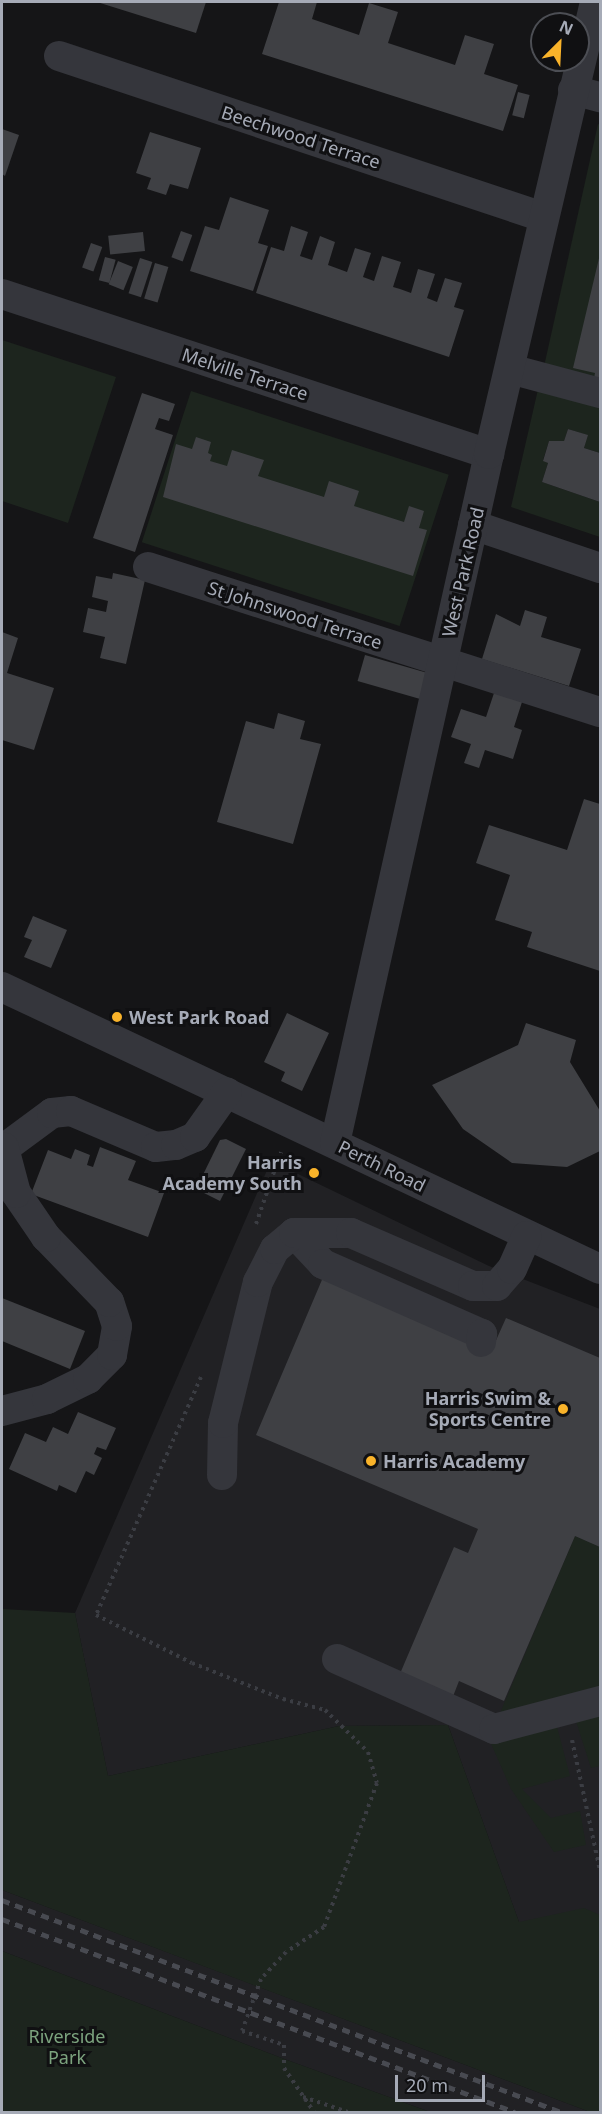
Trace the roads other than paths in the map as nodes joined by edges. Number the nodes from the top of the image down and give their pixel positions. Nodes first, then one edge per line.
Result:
1 (595, 2) edge
2 (59, 56) dead end
3 (587, 93) edge
4 (543, 217) junction
5 (2, 294) edge
6 (510, 369) junction
7 (600, 393) edge
8 (489, 454) junction
9 (473, 525) junction
10 (148, 567) dead end
11 (600, 568) edge
12 (442, 663) junction
13 (600, 712) edge
14 (2, 987) edge
15 (232, 1095) junction
16 (335, 1143) junction
17 (3, 1149) edge
18 (294, 1233) junction
19 (527, 1236) junction
20 (600, 1269) edge
21 (481, 1342) dead end
22 (2, 1411) edge
23 (222, 1475) dead end
24 (337, 1659) dead end
25 (600, 1701) edge

1 - 3 street, West Park Road
2 - 4 street, Beechwood Terrace
3 - 4 street, West Park Road
4 - 6 street, West Park Road
5 - 8 street, Melville Terrace
6 - 7 street
6 - 8 street, West Park Road
8 - 9 street, West Park Road
9 - 11 street
9 - 12 street, West Park Road
10 - 12 street, St Johnswood Terrace
12 - 13 street, St Johnswood Terrace
12 - 16 street, West Park Road
14 - 15 street, Perth Road
15 - 16 street, Perth Road
15 - 17 street
16 - 19 street, Perth Road
17 - 22 street
18 - 19 street
18 - 21 street
18 - 23 street
19 - 20 street, Perth Road
24 - 25 street

